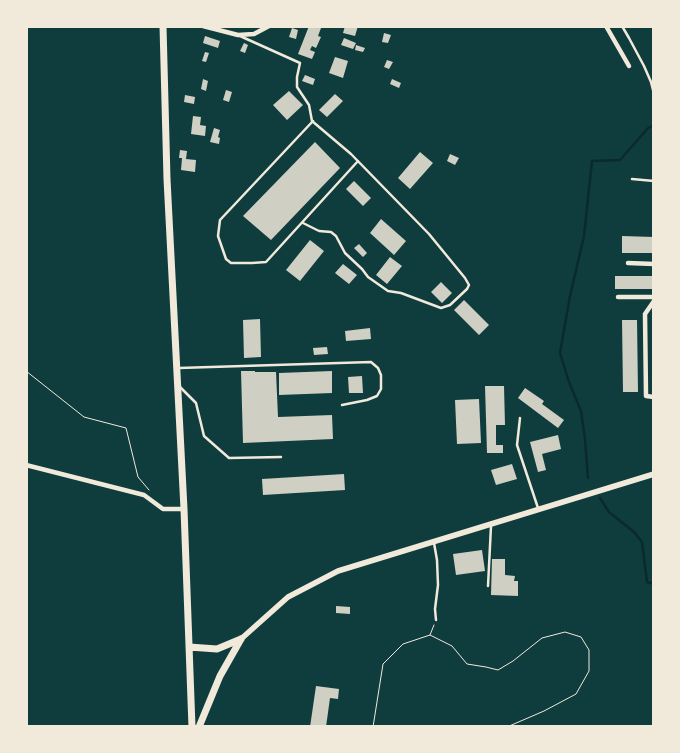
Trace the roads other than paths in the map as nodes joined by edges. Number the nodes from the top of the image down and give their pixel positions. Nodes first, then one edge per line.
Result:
1 (163, 26) edge
2 (203, 26) edge
3 (606, 26) edge
4 (622, 26) edge
5 (266, 27) edge
6 (238, 35) junction
7 (629, 66) dead end
8 (654, 94) edge
9 (313, 121) junction
10 (358, 161) junction
11 (632, 179) dead end
12 (654, 181) edge
13 (302, 223) junction
14 (628, 263) dead end
15 (654, 264) edge
16 (618, 297) dead end
17 (654, 297) edge
18 (654, 301) edge
19 (177, 368) junction
20 (178, 384) junction
21 (654, 396) edge
22 (342, 405) dead end
23 (520, 418) dead end
24 (281, 457) dead end
25 (26, 464) edge
26 (654, 474) edge
27 (184, 509) junction
28 (538, 509) junction
29 (491, 524) junction
30 (434, 542) junction
31 (488, 586) dead end
32 (436, 620) road end
33 (242, 638) junction
34 (189, 647) junction
35 (192, 727) edge
36 (199, 727) edge

1 - 19 main road
2 - 6 street
3 - 7 street
4 - 8 lane
5 - 6 street
6 - 9 lane
9 - 10 lane
9 - 13 lane
10 - 13 lane
10 - 13 lane
11 - 12 lane
14 - 15 street
16 - 17 street
18 - 21 street
19 - 20 main road
19 - 22 lane
20 - 24 lane
20 - 27 main road
23 - 28 lane
25 - 27 street
26 - 28 street
27 - 34 main road
28 - 29 street
29 - 30 street
29 - 31 lane
30 - 32 lane
30 - 33 street
33 - 34 main road
33 - 36 main road
34 - 35 main road

